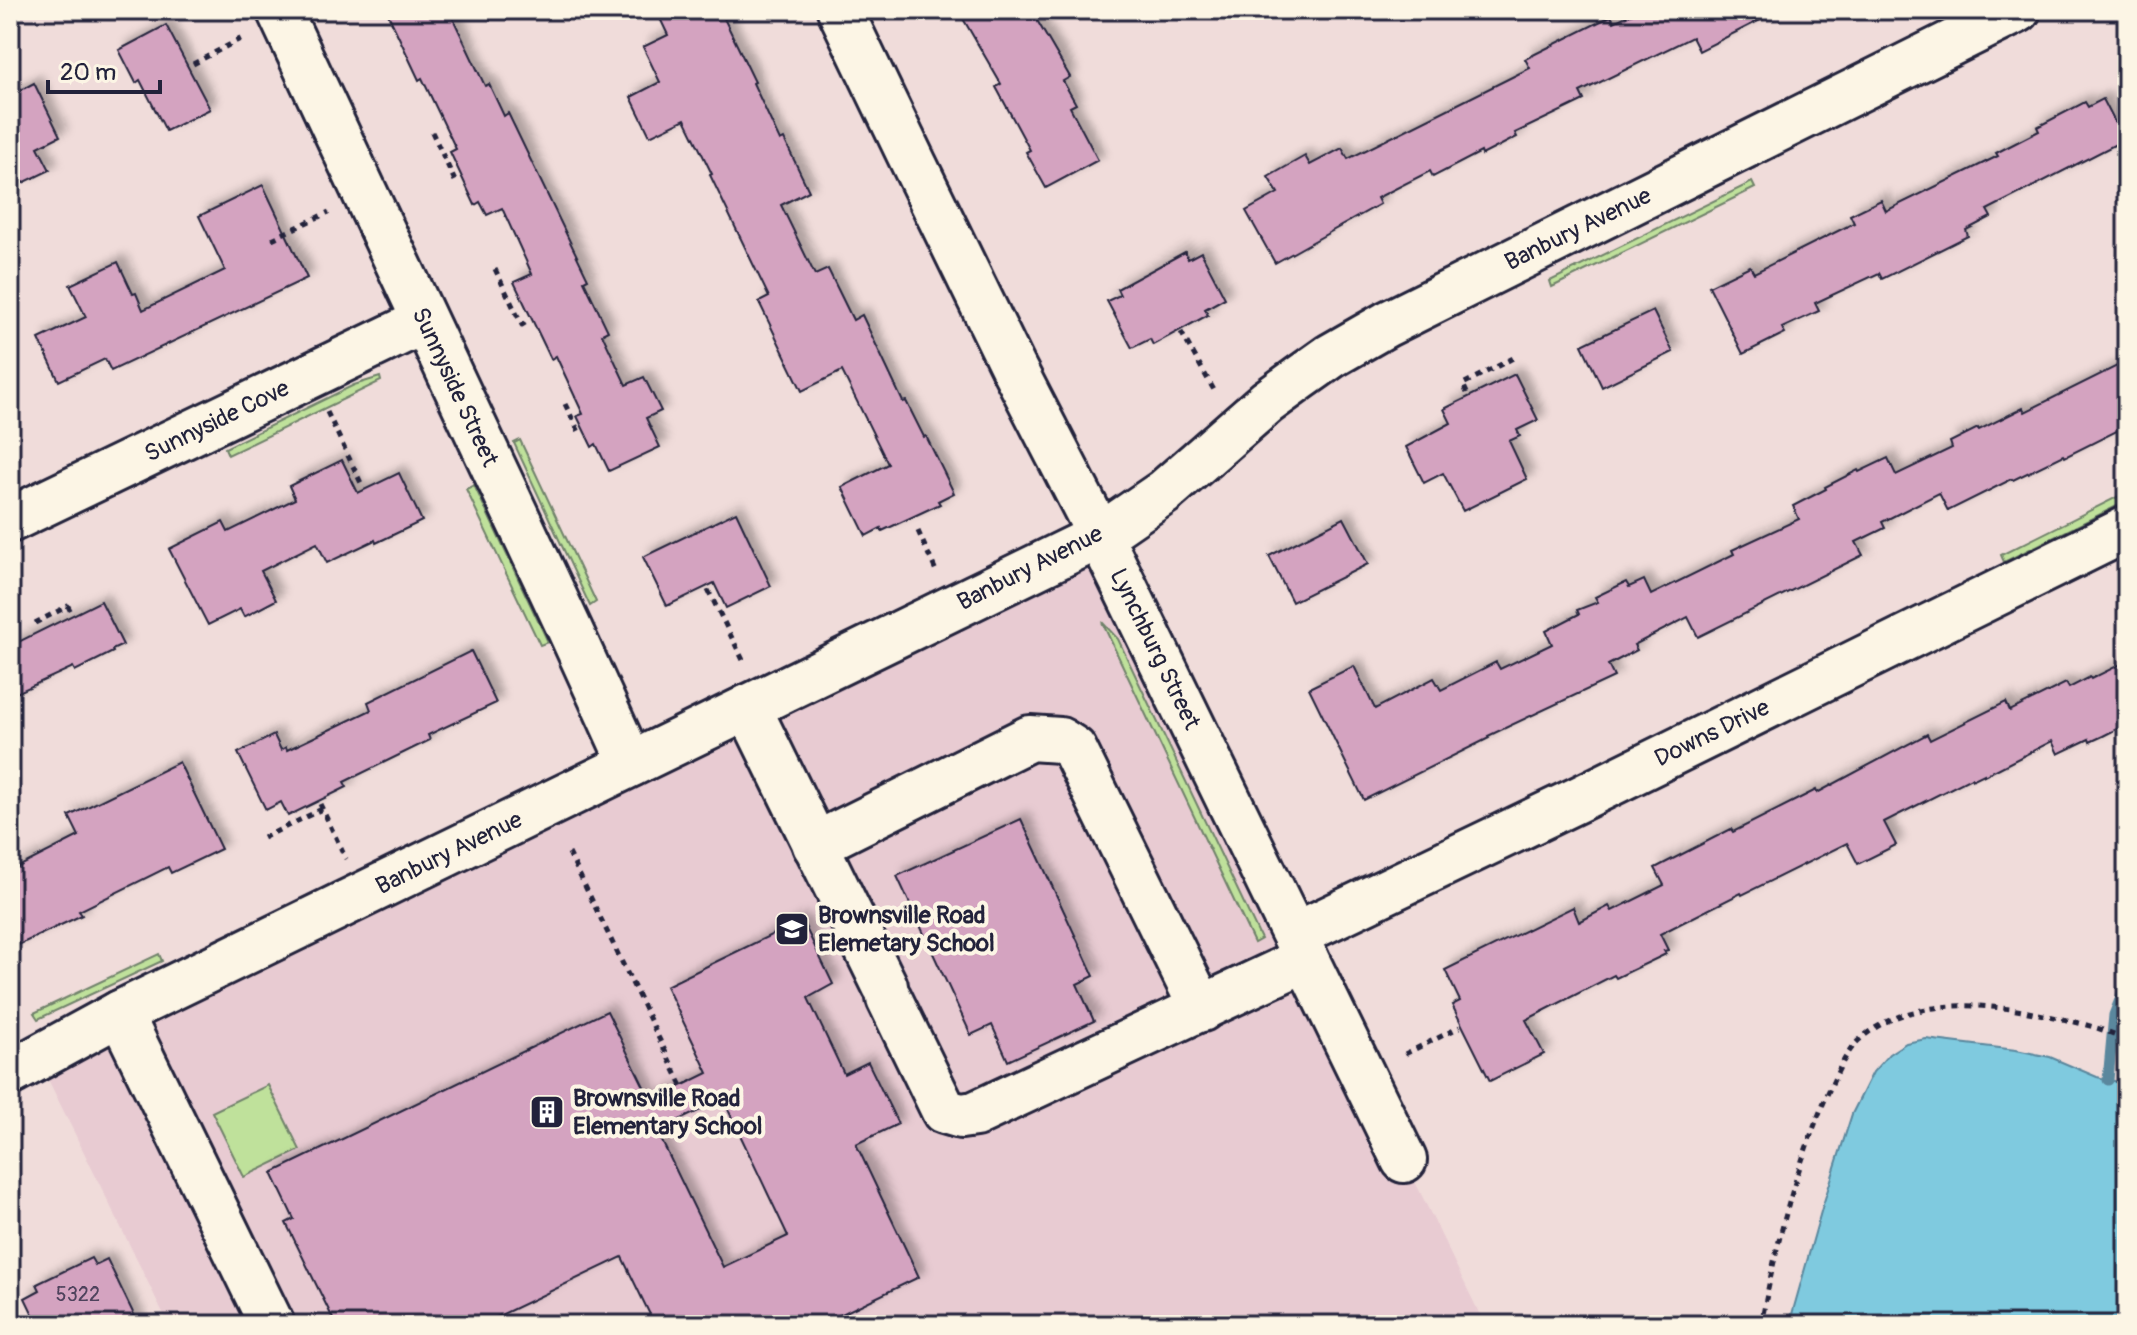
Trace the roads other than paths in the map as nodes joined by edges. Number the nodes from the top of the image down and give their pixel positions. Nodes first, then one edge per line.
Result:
1 (840, 10) edge
2 (2018, 10) edge
3 (264, 22) edge
4 (424, 321) junction
5 (10, 520) edge
6 (2127, 529) edge
7 (1100, 536) junction
8 (747, 688) junction
9 (631, 764) junction
10 (815, 845) junction
11 (1300, 947) junction
12 (1202, 1009) junction
13 (120, 1013) junction
14 (10, 1073) edge
15 (1404, 1160) dead end
16 (272, 1325) edge

1 - 7 street, Lynchburg Street
2 - 7 street, Banbury Avenue
3 - 4 street, Sunnyside Street
4 - 5 street, Sunnyside Cove
4 - 9 street, Sunnyside Street
6 - 11 street, Downs Drive
7 - 8 street, Banbury Avenue
7 - 11 street, Lynchburg Street
8 - 9 street, Banbury Avenue
8 - 10 street, Downs Drive
9 - 13 street, Banbury Avenue
10 - 12 street
10 - 12 street, Downs Drive
11 - 12 street, Downs Drive
11 - 15 street, Lynchburg Street
13 - 14 street, Banbury Avenue
13 - 16 street

